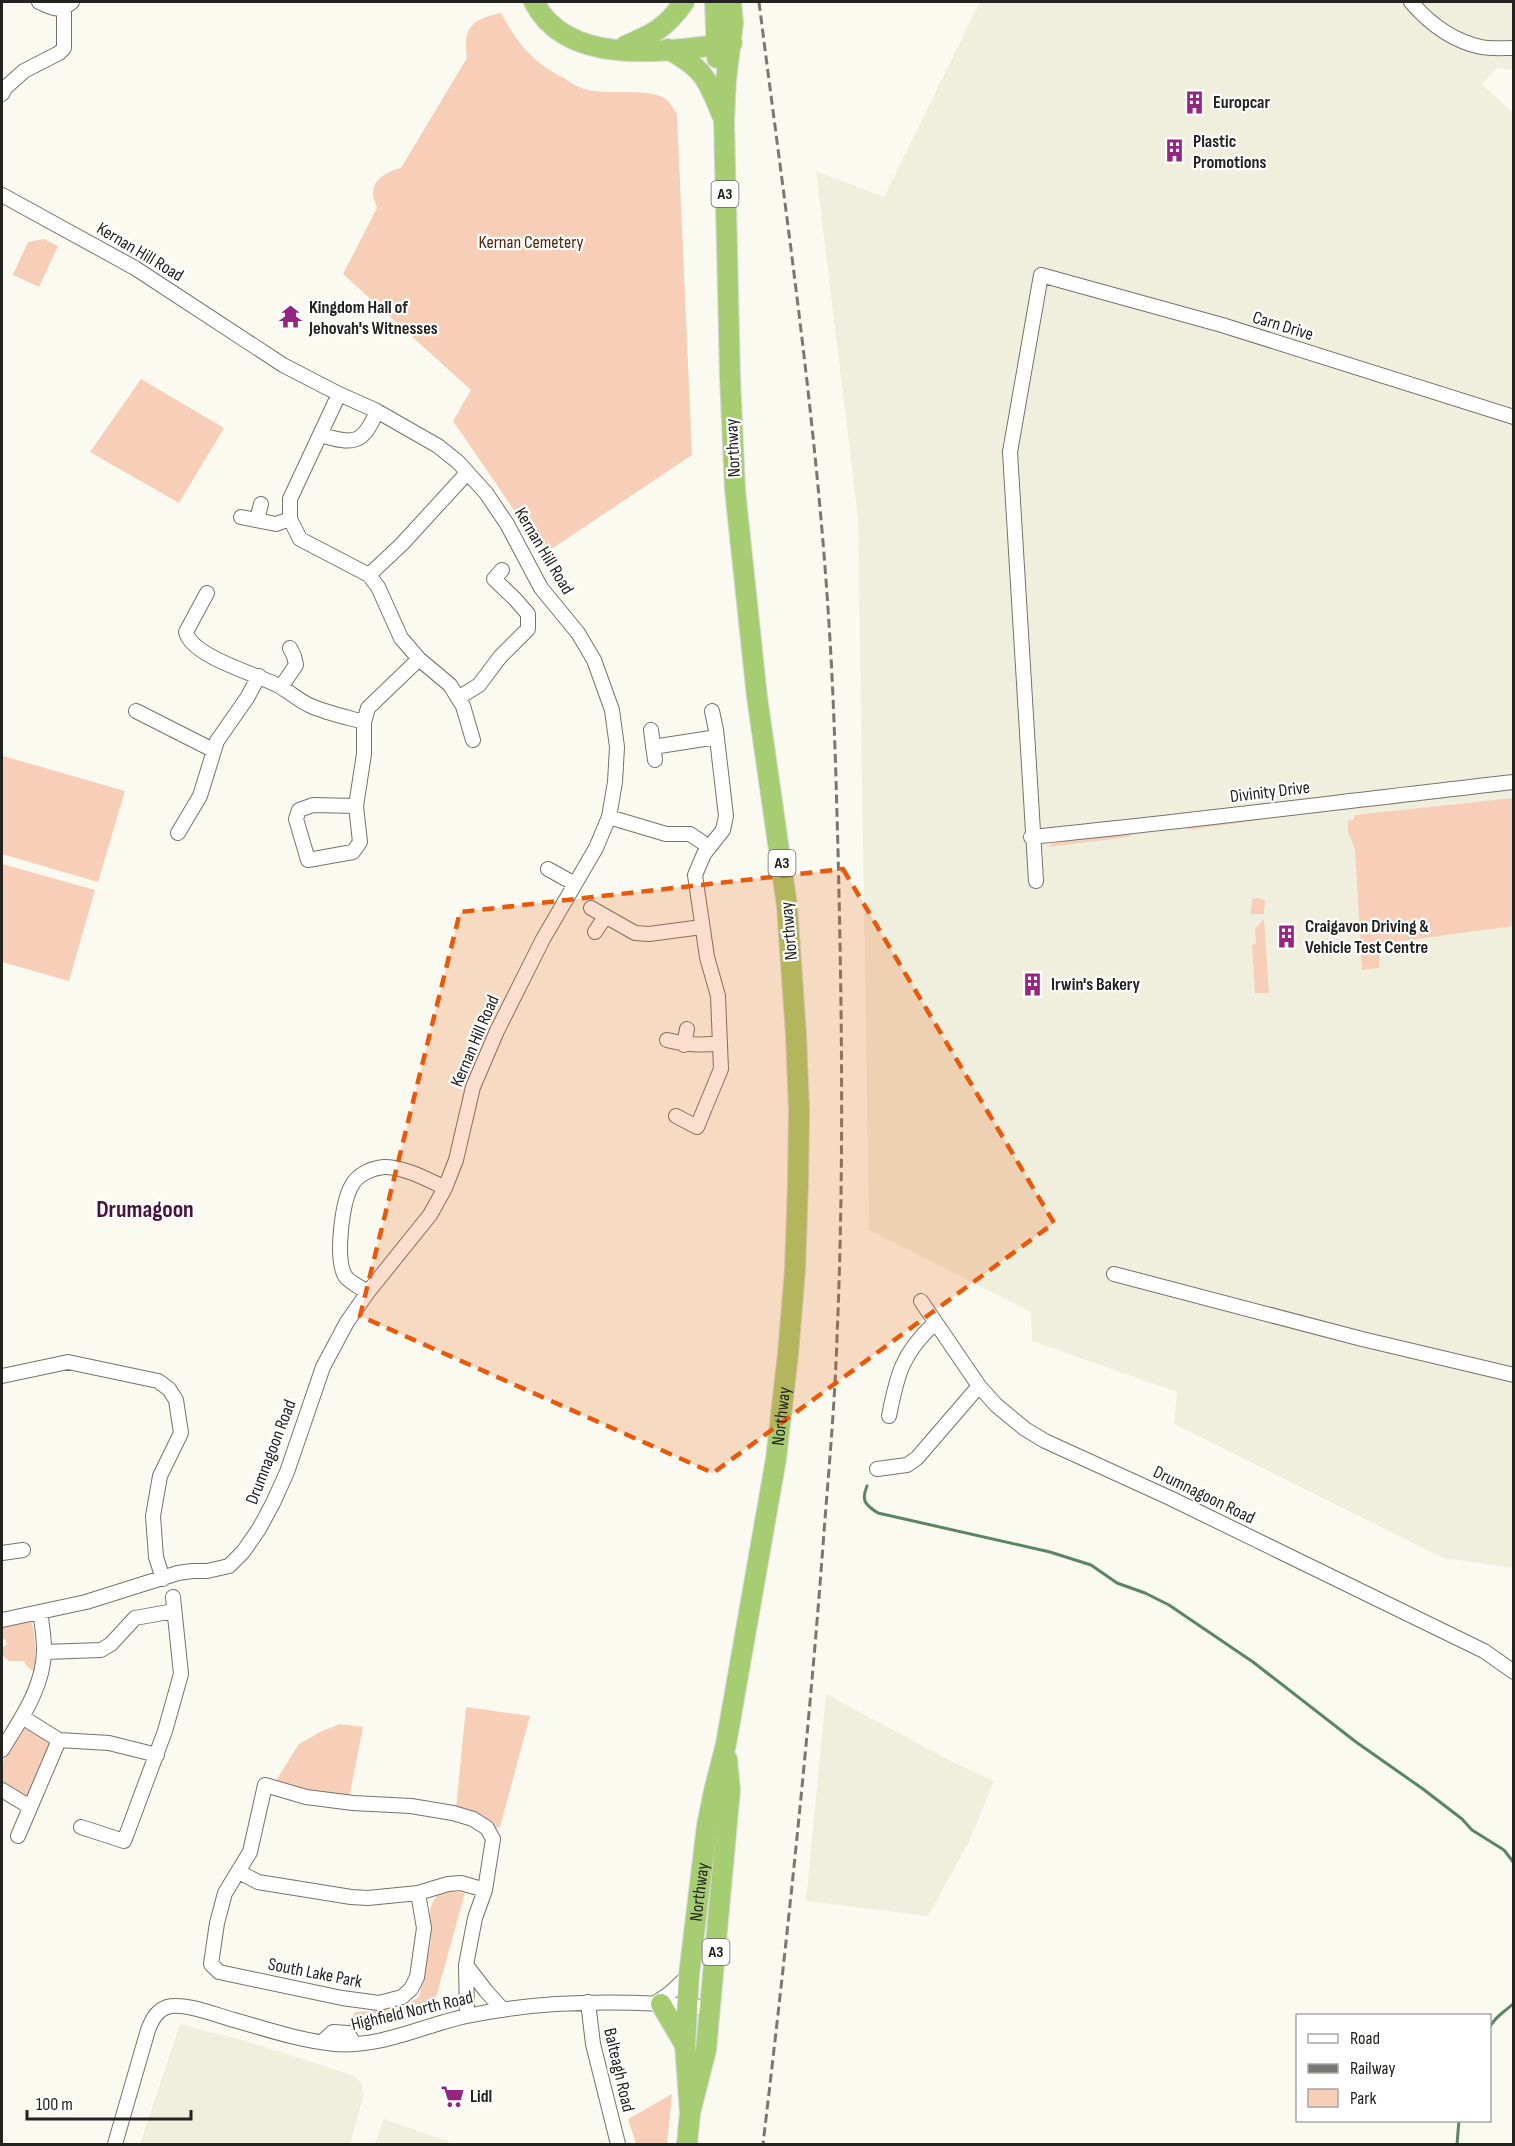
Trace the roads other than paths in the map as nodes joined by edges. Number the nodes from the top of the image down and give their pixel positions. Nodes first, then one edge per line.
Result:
1 (39, 2) edge
2 (534, 2) edge
3 (684, 2) edge
4 (715, 2) edge
5 (720, 2) edge
6 (731, 2) edge
7 (1411, 2) edge
8 (68, 5) edge
9 (724, 44) junction
10 (1514, 48) edge
11 (668, 49) junction
12 (614, 50) junction
13 (2, 94) edge
14 (724, 120) junction
15 (2, 195) edge
16 (339, 394) junction
17 (377, 411) junction
18 (1514, 417) edge
19 (321, 435) junction
20 (467, 472) junction
21 (261, 504) dead end
22 (241, 517) dead end
23 (290, 519) junction
24 (257, 520) junction
25 (502, 570) dead end
26 (369, 575) junction
27 (207, 593) dead end
28 (288, 647) dead end
29 (419, 659) junction
30 (259, 676) junction
31 (281, 687) junction
32 (458, 698) junction
33 (712, 711) dead end
34 (142, 719) dead end
35 (364, 722) junction
36 (651, 730) dead end
37 (717, 737) junction
38 (473, 740) dead end
39 (213, 750) junction
40 (1514, 782) edge
41 (356, 806) junction
42 (609, 817) junction
43 (178, 833) dead end
44 (1032, 837) junction
45 (709, 847) junction
46 (548, 869) dead end
47 (1036, 881) dead end
48 (575, 884) junction
49 (591, 908) dead end
50 (605, 917) junction
51 (702, 927) junction
52 (595, 932) dead end
53 (687, 1029) dead end
54 (667, 1040) dead end
55 (720, 1043) junction
56 (684, 1045) junction
57 (676, 1116) dead end
58 (445, 1188) junction
59 (385, 1269) joint
60 (1113, 1274) dead end
61 (368, 1292) junction
62 (921, 1301) dead end
63 (935, 1323) junction
64 (1514, 1375) edge
65 (2, 1376) edge
66 (979, 1386) junction
67 (888, 1416) dead end
68 (877, 1469) dead end
69 (23, 1550) dead end
70 (2, 1552) edge
71 (163, 1579) junction
72 (40, 1612) junction
73 (2, 1620) edge
74 (44, 1652) junction
75 (1514, 1672) edge
76 (22, 1717) junction
77 (59, 1740) junction
78 (726, 1744) junction
79 (2, 1750) edge
80 (157, 1755) junction
81 (2, 1790) edge
82 (30, 1807) junction
83 (81, 1827) dead end
84 (18, 1836) dead end
85 (239, 1872) junction
86 (485, 1890) junction
87 (418, 1893) junction
88 (466, 1965) junction
89 (689, 1975) junction
90 (588, 2002) junction
91 (658, 2004) junction
92 (700, 2007) junction
93 (503, 2010) junction
94 (467, 2016) junction
95 (686, 2045) junction
96 (690, 2113) junction
97 (115, 2145) edge
98 (618, 2145) edge
99 (687, 2145) edge

1 - 8 street
2 - 12 highway
3 - 12 highway
4 - 9 highway, Northway / A3
5 - 9 highway
6 - 9 highway, Northway / A3
7 - 10 street
8 - 13 street
9 - 11 highway
9 - 14 highway, Northway / A3
11 - 12 highway
11 - 14 highway
14 - 78 highway, Northway / A3
15 - 16 street, Kernan Hill Road
16 - 17 street, Kernan Hill Road
16 - 19 street
17 - 19 street
17 - 20 street, Kernan Hill Road
18 - 44 street, Carn Drive
19 - 23 street
20 - 26 street
20 - 42 street, Kernan Hill Road
21 - 24 street
22 - 24 street
23 - 24 street
23 - 26 street
25 - 32 street
26 - 29 street
27 - 30 street
28 - 31 street
29 - 32 street
29 - 35 street
30 - 31 street
30 - 39 street
31 - 35 street
32 - 38 street
33 - 37 street
34 - 39 street
35 - 41 street
36 - 37 street
37 - 45 street
39 - 43 street
40 - 44 street, Divinity Drive
41 - 41 street
42 - 45 street
42 - 48 street, Kernan Hill Road
44 - 47 street
45 - 51 street
46 - 48 street
48 - 58 street, Kernan Hill Road
49 - 50 street
50 - 51 street
50 - 52 street
51 - 55 street
53 - 56 street
54 - 56 street
55 - 56 street
55 - 57 street
58 - 59 street, Kernan Hill Road
58 - 61 street
59 - 61 street, Drumnagoon Road
60 - 64 street
61 - 71 street, Drumnagoon Road
62 - 63 street, Drumnagoon Road
63 - 66 street, Drumnagoon Road
63 - 67 street
65 - 71 street
66 - 68 street
66 - 75 street, Drumnagoon Road
69 - 70 street
71 - 72 street, Drumnagoon Road
72 - 73 street, Drumnagoon Road
72 - 74 street
74 - 76 street
74 - 80 street
76 - 77 street
76 - 79 street
77 - 80 street
77 - 82 street
78 - 89 highway, Northway / A3
78 - 92 highway, Northway / A3
80 - 83 street
81 - 82 street
82 - 84 street
85 - 86 street, South Lake Park
85 - 87 street
85 - 87 street, South Lake Park
86 - 87 street
86 - 88 street, South Lake Park
88 - 93 street
88 - 94 street, South Lake Park
89 - 91 street
89 - 92 highway, Northway / A3
90 - 91 street, Highfield North Road
90 - 93 street, Highfield North Road
90 - 98 street, Balteagh Road
91 - 92 street, Highfield North Road
91 - 95 highway
92 - 95 highway, Northway / A3
92 - 96 highway, Northway / A3
93 - 94 street, Highfield North Road
94 - 97 street, Highfield North Road
95 - 96 highway, Northway / A3
96 - 99 highway, Northway / A3

